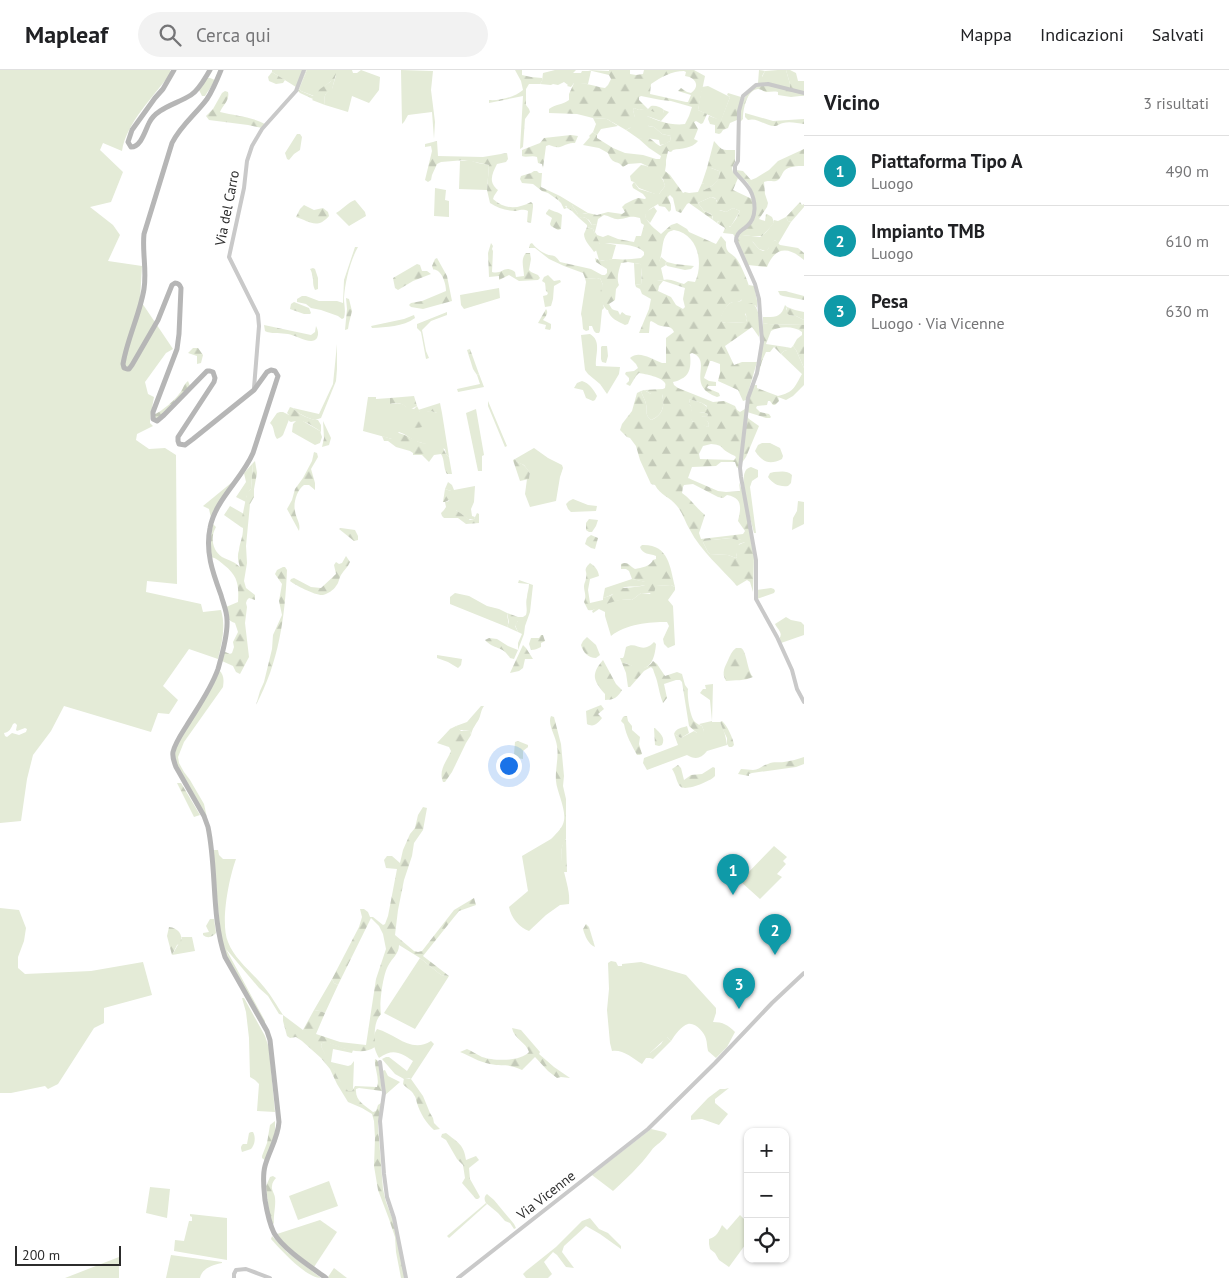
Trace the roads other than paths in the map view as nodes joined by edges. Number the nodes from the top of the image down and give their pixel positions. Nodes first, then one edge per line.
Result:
1 (174, 70) edge
2 (210, 70) edge
3 (221, 70) edge
4 (304, 70) edge
5 (804, 93) edge
6 (254, 390) junction
7 (804, 702) edge
8 (804, 973) edge
9 (380, 1062) dead end
10 (255, 1272) junction
11 (234, 1278) edge
12 (254, 1278) edge
13 (270, 1278) edge
14 (326, 1278) edge
15 (406, 1278) edge
16 (458, 1278) edge

1 - 2 main road
3 - 6 main road
4 - 6 street, Via del Carro
5 - 7 street
6 - 14 main road
8 - 16 street, Via Vicenne
9 - 15 street
10 - 11 street
10 - 12 street
10 - 13 street

